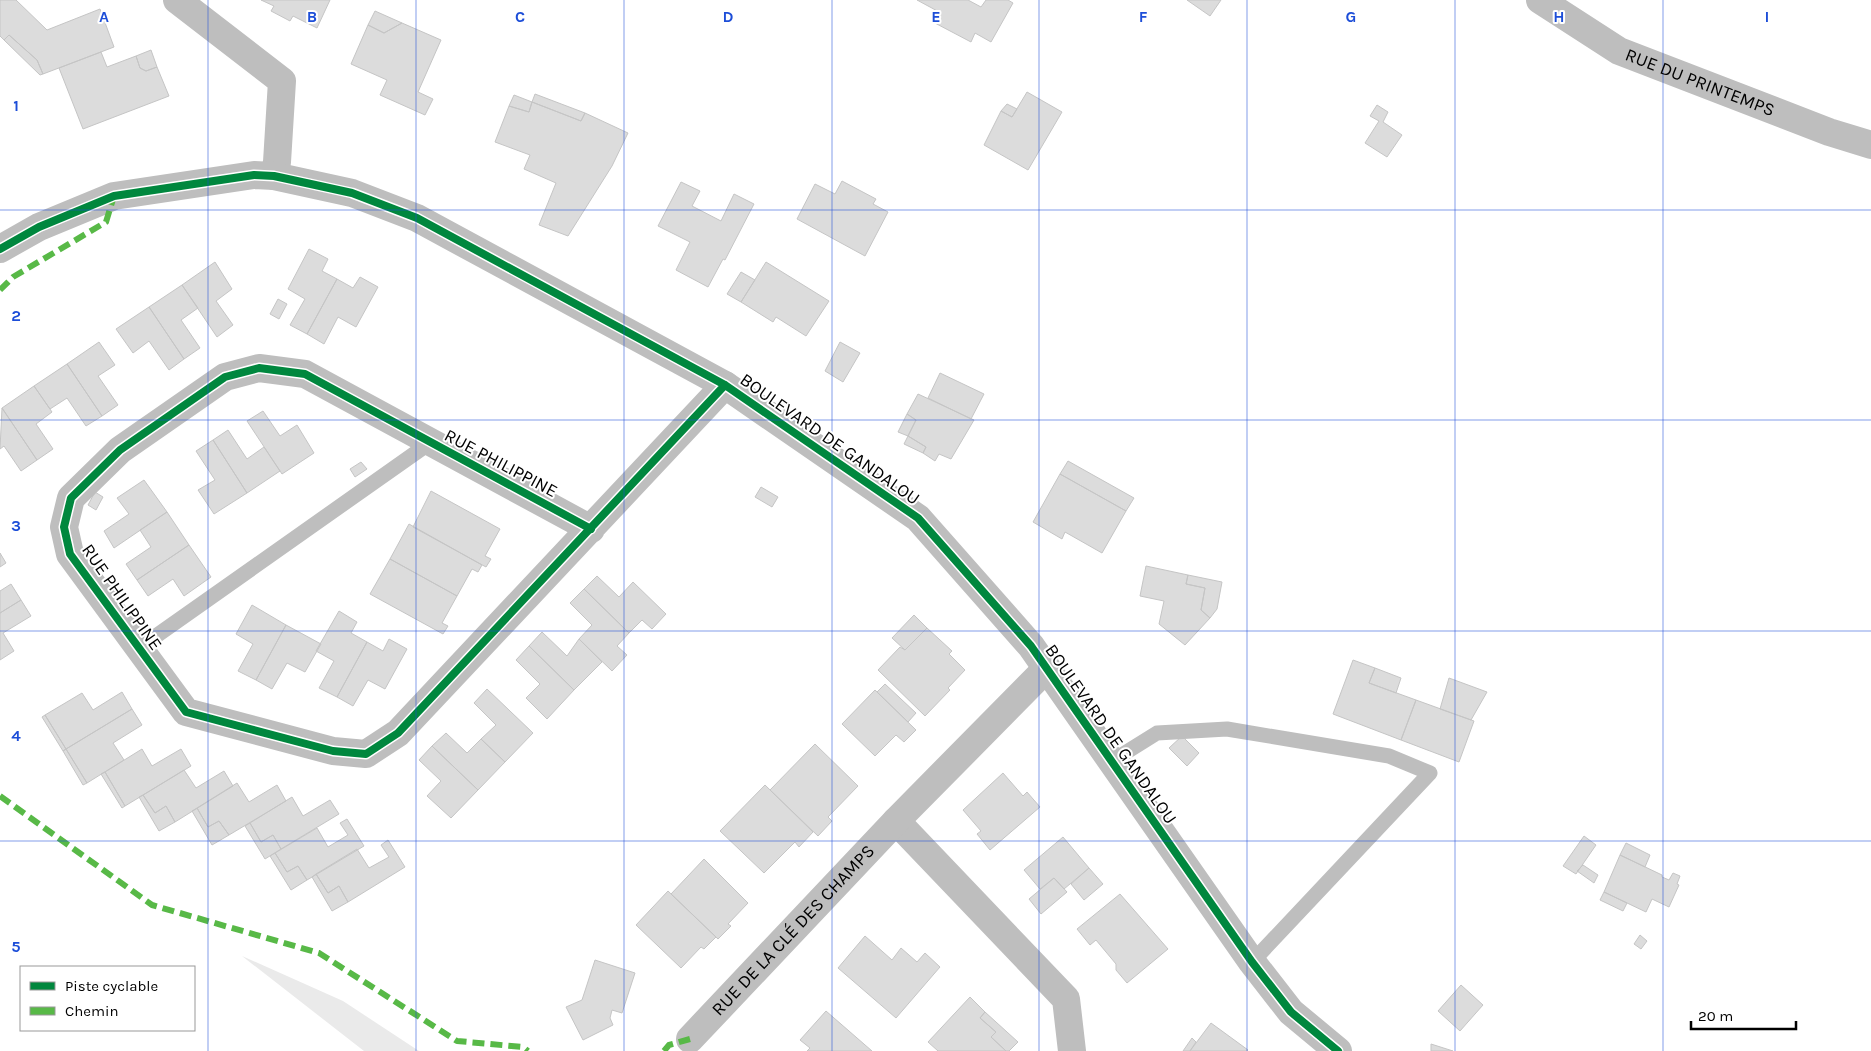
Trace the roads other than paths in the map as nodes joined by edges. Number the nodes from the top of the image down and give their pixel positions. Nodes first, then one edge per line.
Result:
1 (177, 0) edge
2 (1540, 0) edge
3 (1871, 145) edge
4 (274, 176) junction
5 (0, 249) edge
6 (726, 384) junction
7 (431, 442) junction
8 (591, 529) junction
9 (139, 648) junction
10 (1047, 668) junction
11 (1112, 761) junction
12 (896, 821) junction
13 (1252, 962) junction
14 (690, 1039) dead end
15 (1072, 1051) edge
16 (1338, 1051) edge

1 - 4 street
2 - 3 street, RUE DU PRINTEMPS
4 - 5 street, BOULEVARD DE GANDALOU
4 - 6 street, BOULEVARD DE GANDALOU
6 - 8 street, RUE PHILIPPINE
6 - 10 street, BOULEVARD DE GANDALOU
7 - 8 street, RUE PHILIPPINE
7 - 9 lane
7 - 9 street, RUE PHILIPPINE
8 - 9 street, RUE PHILIPPINE
10 - 11 street, BOULEVARD DE GANDALOU
10 - 12 street, RUE DE LA CLÉ DES CHAMPS
11 - 13 street, BOULEVARD DE GANDALOU
11 - 13 lane
12 - 14 street, RUE DE LA CLÉ DES CHAMPS
12 - 15 street
13 - 16 street, BOULEVARD DE GANDALOU

